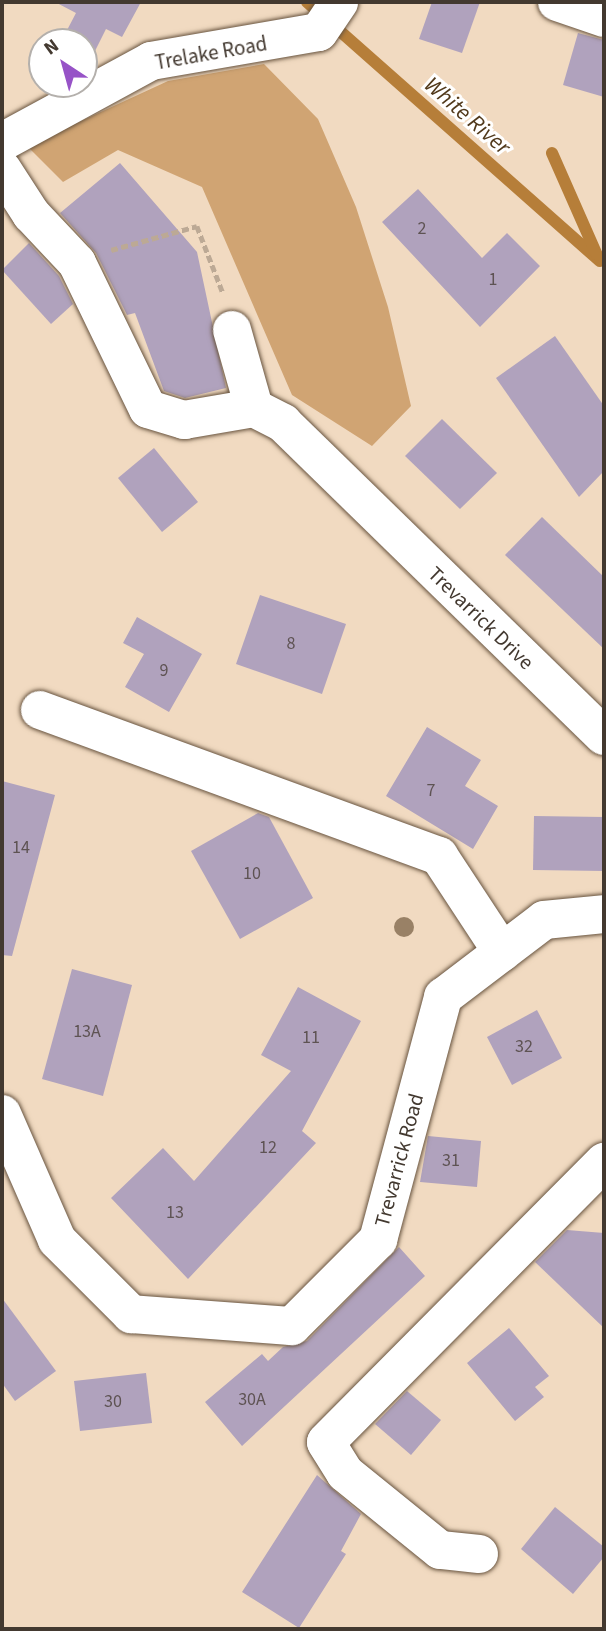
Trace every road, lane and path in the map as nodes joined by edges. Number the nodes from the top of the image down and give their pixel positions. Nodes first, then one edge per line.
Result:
1 (557, 2) edge
2 (329, 17) edge
3 (604, 18) edge
4 (2, 142) edge
5 (2, 169) edge
6 (77, 263) junction
7 (232, 330) joint
8 (254, 408) junction
9 (40, 710) dead end
10 (604, 736) edge
11 (604, 914) edge
12 (502, 952) junction
13 (2, 1114) edge
14 (604, 1162) edge
15 (479, 1555) dead end

1 - 3 street
2 - 4 street, Trelake Road
5 - 6 street
6 - 7 path
6 - 8 street
7 - 8 street
8 - 10 street, Trevarrick Drive
9 - 12 street
11 - 12 street, Trevarrick Road
12 - 13 street, Trevarrick Road
14 - 15 street

